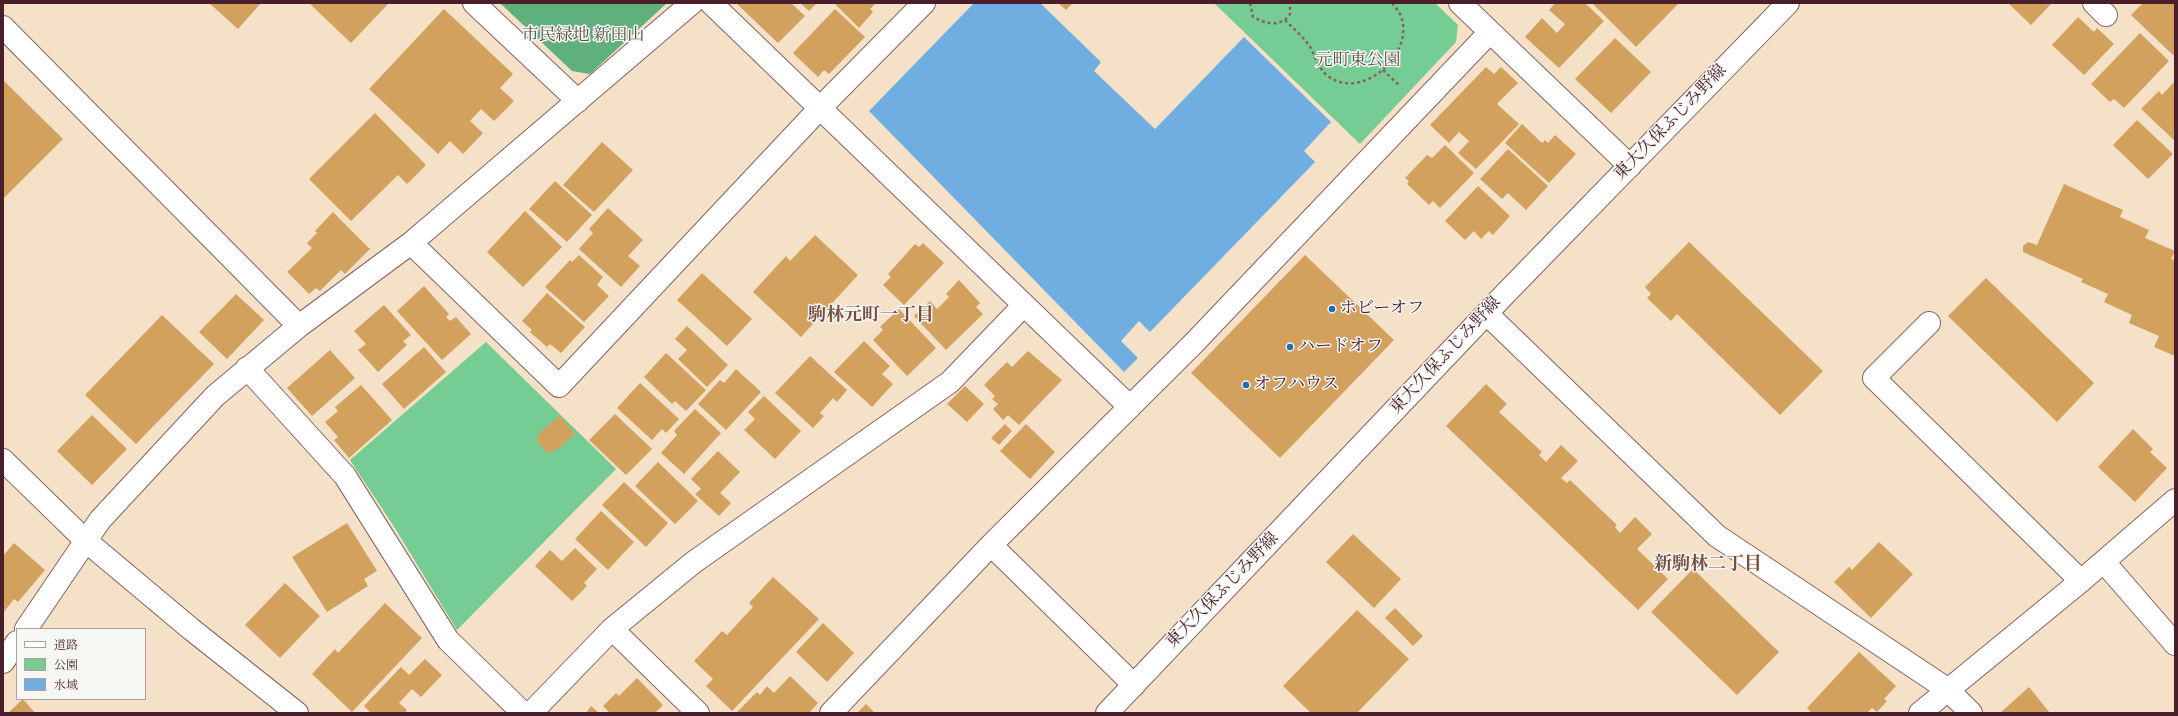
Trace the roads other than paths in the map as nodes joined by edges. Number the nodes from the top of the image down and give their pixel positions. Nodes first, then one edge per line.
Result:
1 (474, 3) edge
2 (692, 3) edge
3 (711, 3) edge
4 (924, 3) edge
5 (1460, 3) edge
6 (1788, 3) edge
7 (3, 27) edge
8 (1490, 32) junction
9 (578, 101) junction
10 (821, 107) junction
11 (1630, 166) junction
12 (411, 243) junction
13 (1024, 305) junction
14 (1487, 314) junction
15 (1929, 322) dead end
16 (299, 326) junction
17 (247, 368) junction
18 (1130, 407) junction
19 (3, 460) edge
20 (2175, 500) edge
21 (86, 541) junction
22 (991, 545) junction
23 (2104, 562) junction
24 (2081, 581) junction
25 (27, 628) edge
26 (612, 629) junction
27 (16, 643) edge
28 (2175, 644) edge
29 (3, 662) edge
30 (1134, 685) junction
31 (1947, 689) junction
32 (297, 713) edge
33 (523, 713) edge
34 (531, 713) edge
35 (698, 713) edge
36 (831, 713) edge
37 (1107, 713) edge
38 (1920, 713) edge
39 (1971, 713) edge

1 - 9 street
2 - 9 street
3 - 10 street
4 - 10 street
5 - 8 street
6 - 11 street, 東大久保ふじみ野線
7 - 16 street
8 - 11 street
8 - 18 street
9 - 12 street
10 - 12 street
10 - 13 street
11 - 14 street, 東大久保ふじみ野線
12 - 16 street
13 - 18 street
13 - 26 street
14 - 30 street, 東大久保ふじみ野線
14 - 31 street
15 - 24 street
16 - 17 street
17 - 21 street
17 - 33 street
18 - 22 street
19 - 21 street
20 - 23 street
21 - 25 street
21 - 32 street
22 - 30 street
22 - 36 street
23 - 24 street
23 - 28 street
24 - 31 street
26 - 34 street
26 - 35 street
27 - 29 street
30 - 37 street, 東大久保ふじみ野線
31 - 38 street
31 - 39 street

